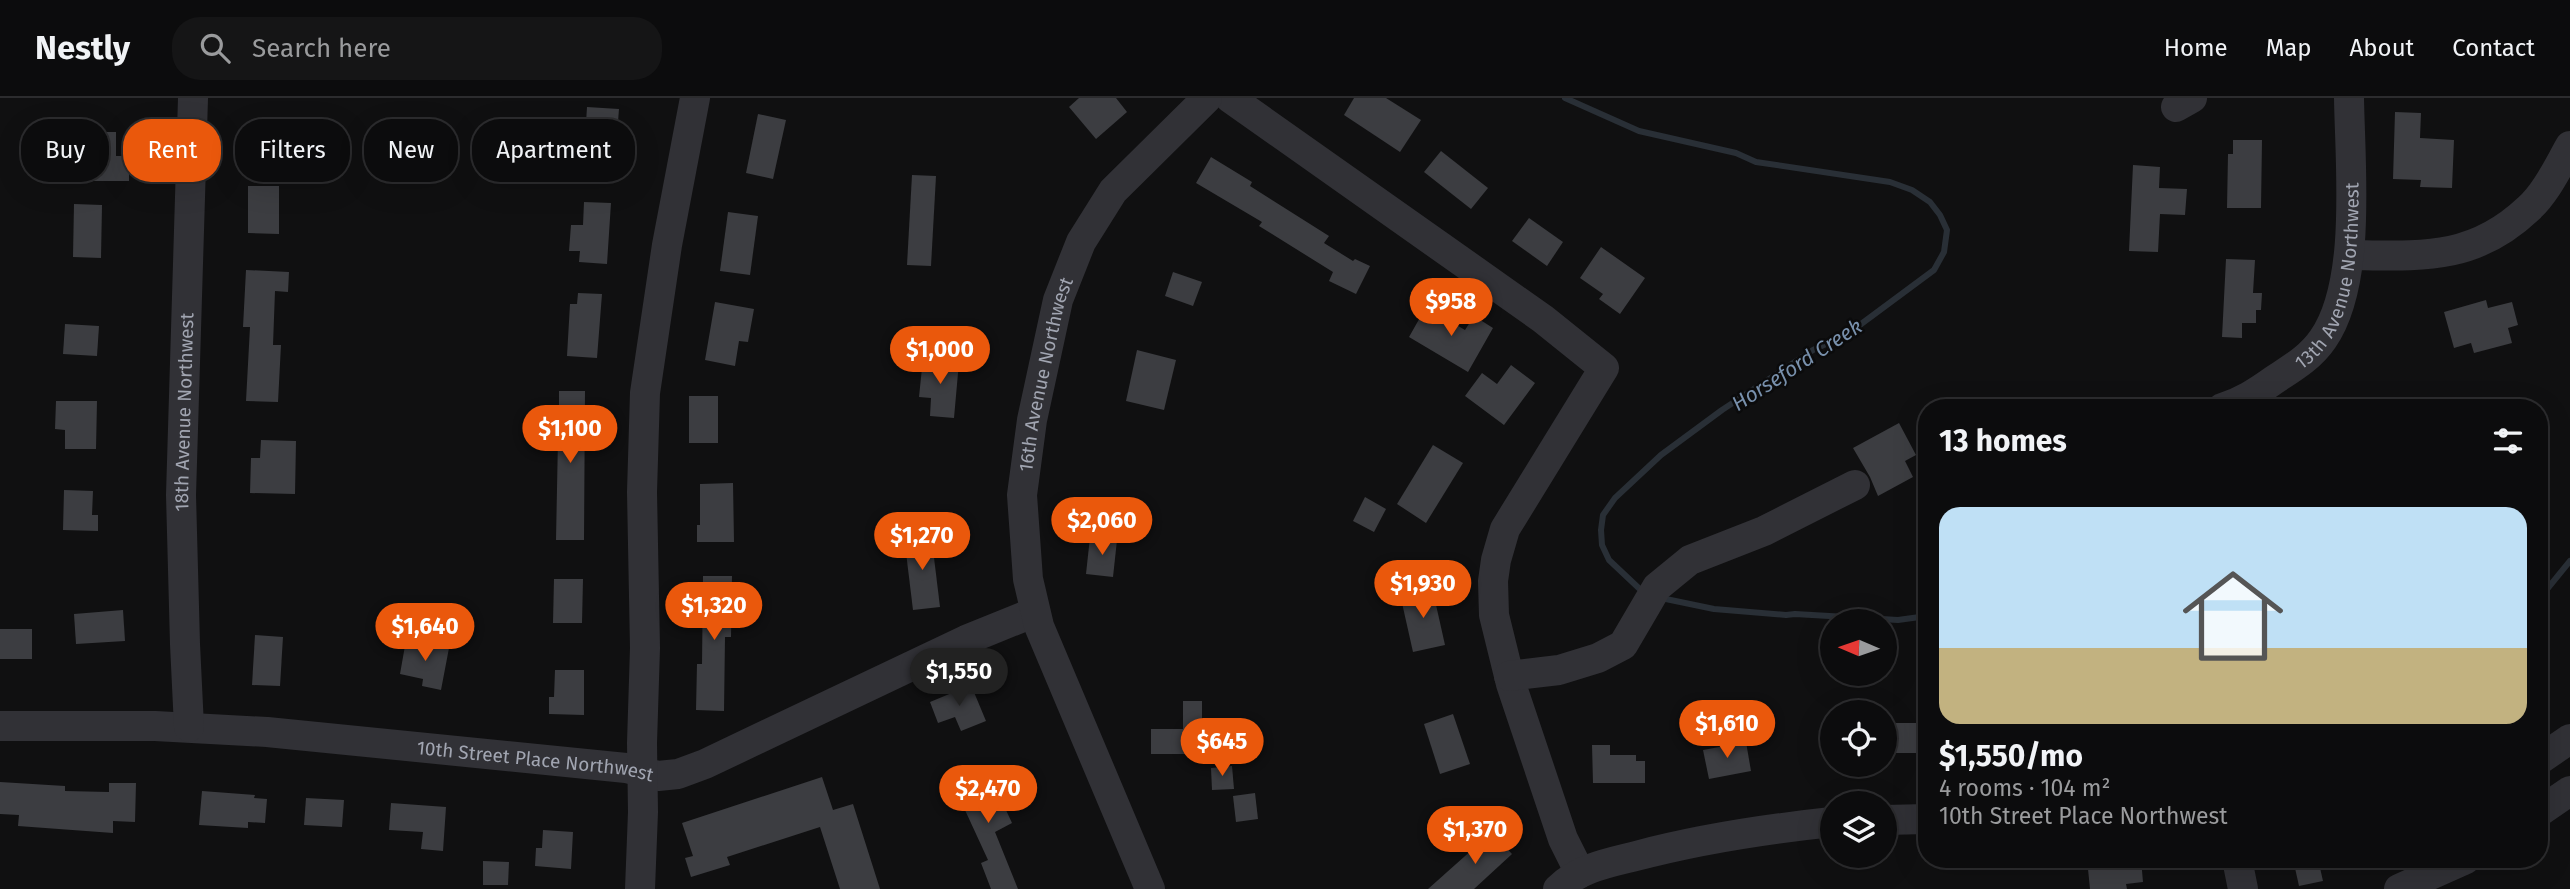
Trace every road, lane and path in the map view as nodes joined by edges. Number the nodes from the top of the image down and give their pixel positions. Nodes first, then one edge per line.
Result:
1 (193, 98) edge
2 (695, 98) edge
3 (1207, 98) edge
4 (1230, 98) edge
5 (2349, 98) edge
6 (2570, 146) edge
7 (2350, 255) junction
8 (2246, 399) edge
9 (1855, 485) dead end
10 (1035, 612) junction
11 (1509, 676) junction
12 (0, 726) edge
13 (190, 727) junction
14 (2570, 739) edge
15 (2548, 754) edge
16 (642, 771) junction
17 (2570, 790) edge
18 (2548, 806) edge
19 (1918, 819) edge
20 (1897, 820) edge
21 (1820, 824) edge
22 (2239, 868) edge
23 (2446, 868) edge
24 (1569, 881) edge
25 (640, 889) edge
26 (1150, 889) edge
27 (2243, 889) edge
28 (2399, 889) edge

1 - 13 street, 18th Avenue Northwest
2 - 16 street
3 - 10 street, 16th Avenue Northwest
4 - 11 street
5 - 7 street, 13th Avenue Northwest
6 - 7 street
7 - 8 street, 13th Avenue Northwest
9 - 11 street
10 - 16 street, 10th Street Place Northwest
10 - 26 street, 16th Avenue Northwest
11 - 24 street
12 - 13 street, 10th Street Place Northwest
13 - 16 street, 10th Street Place Northwest
14 - 15 street
16 - 25 street
17 - 18 street
19 - 20 street
21 - 24 street
22 - 27 street
23 - 28 street

